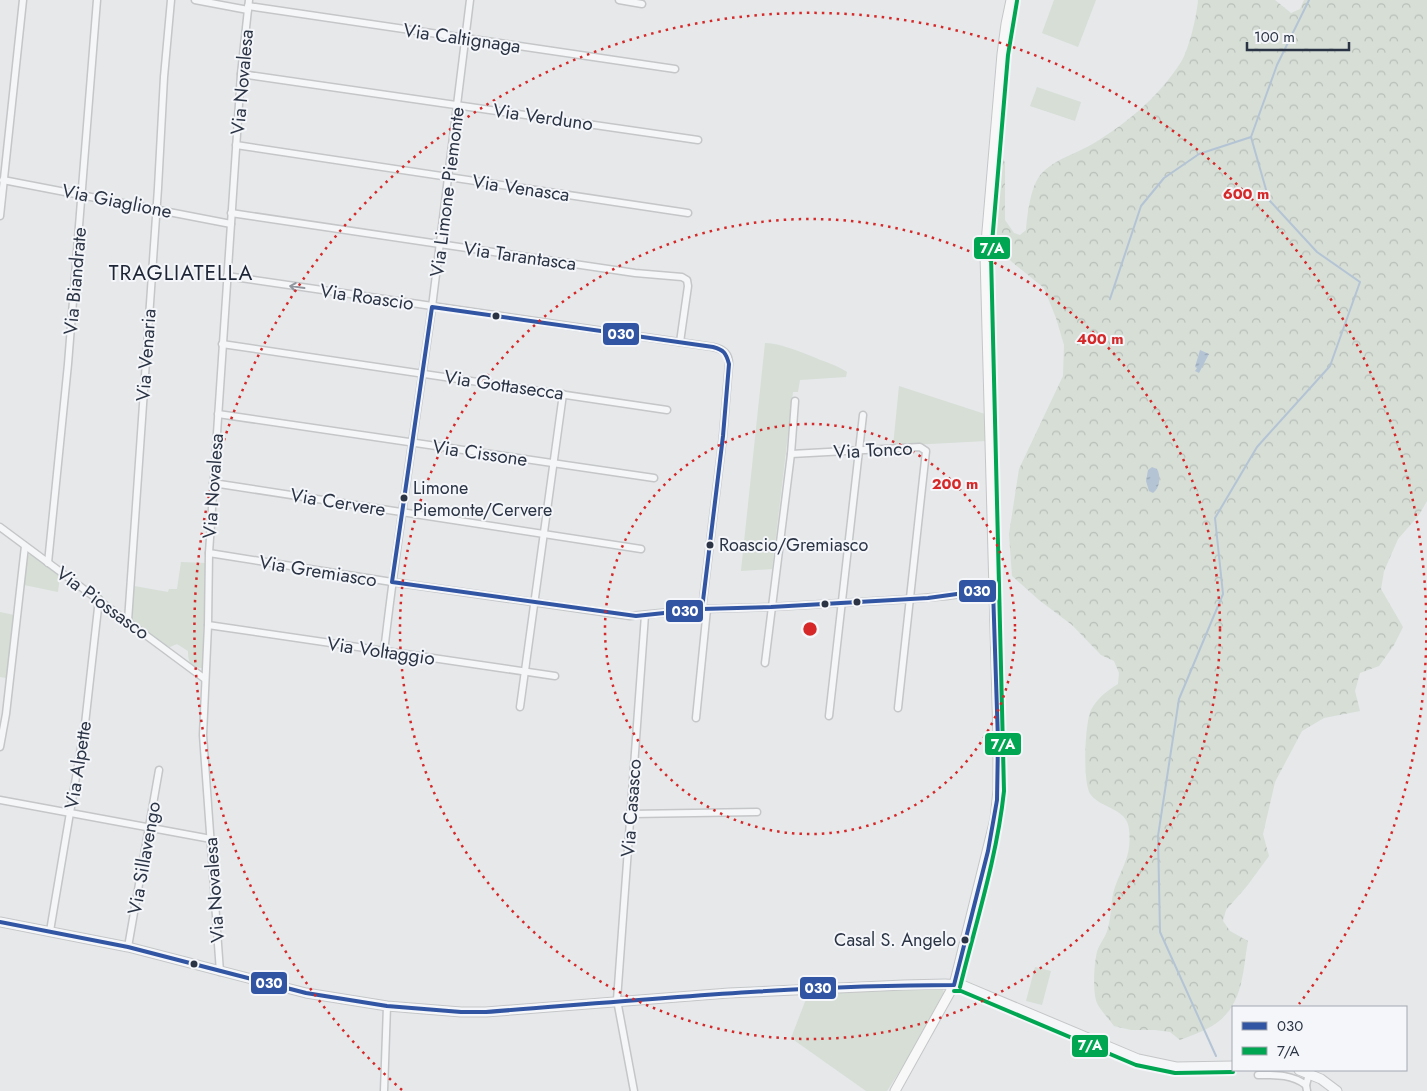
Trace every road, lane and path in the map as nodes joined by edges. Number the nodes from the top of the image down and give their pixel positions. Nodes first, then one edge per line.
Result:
1 (23, 0) edge
2 (97, 0) edge
3 (171, 0) edge
4 (195, 0) edge
5 (470, 0) edge
6 (619, 0) edge
7 (1012, 0) edge
8 (642, 4) dead end
9 (248, 5) edge
10 (465, 38) junction
11 (675, 69) dead end
12 (241, 74) junction
13 (458, 105) junction
14 (698, 140) dead end
15 (236, 145) junction
16 (448, 178) junction
17 (3, 180) junction
18 (82, 194) junction
19 (156, 208) junction
20 (231, 213) junction
21 (688, 213) dead end
22 (0, 216) edge
23 (230, 224) junction
24 (439, 244) junction
25 (227, 276) junction
26 (432, 307) junction
27 (680, 342) junction
28 (222, 344) junction
29 (422, 374) junction
30 (563, 394) junction
31 (795, 401) dead end
32 (667, 410) dead end
33 (218, 414) junction
34 (863, 414) dead end
35 (411, 443) junction
36 (858, 450) junction
37 (790, 454) junction
38 (553, 464) junction
39 (654, 478) dead end
40 (213, 483) junction
41 (402, 512) junction
42 (0, 527) edge
43 (543, 533) junction
44 (25, 546) junction
45 (641, 549) dead end
46 (208, 553) junction
47 (48, 563) junction
48 (392, 582) junction
49 (994, 589) junction
50 (99, 599) junction
51 (911, 599) junction
52 (534, 603) junction
53 (841, 603) junction
54 (771, 607) junction
55 (705, 609) junction
56 (644, 615) junction
57 (128, 621) junction
58 (208, 626) junction
59 (384, 652) junction
60 (765, 663) dead end
61 (525, 672) junction
62 (555, 676) dead end
63 (205, 679) junction
64 (520, 707) dead end
65 (898, 708) dead end
66 (829, 716) dead end
67 (696, 718) dead end
68 (0, 747) edge
69 (160, 770) dead end
70 (0, 800) edge
71 (70, 812) junction
72 (756, 812) dead end
73 (631, 814) junction
74 (150, 827) junction
75 (211, 839) junction
76 (0, 922) edge
77 (50, 931) junction
78 (128, 946) junction
79 (220, 972) junction
80 (954, 984) junction
81 (618, 1000) junction
82 (387, 1006) junction
83 (1229, 1066) edge
84 (1302, 1071) edge
85 (1309, 1074) junction
86 (1258, 1075) dead end
87 (1307, 1088) edge
88 (384, 1091) edge
89 (634, 1091) edge
90 (895, 1091) edge
91 (1337, 1091) edge

1 - 17 street
2 - 18 street, Via Biandrate
3 - 19 street, Via Venaria
4 - 9 street, Via Caltignaga
5 - 10 street, Via Limone Piemonte
6 - 8 street
7 - 49 main road
9 - 10 street, Via Caltignaga
9 - 12 street, Via Novalesa
10 - 11 street, Via Caltignaga
10 - 13 street, Via Limone Piemonte
12 - 13 street, Via Verduno
12 - 15 street, Via Novalesa
13 - 14 street, Via Verduno
13 - 16 street, Via Limone Piemonte
15 - 16 street, Via Venasca
15 - 20 street, Via Novalesa
16 - 21 street, Via Venasca
16 - 24 street, Via Limone Piemonte
17 - 18 street, Via Giaglione
17 - 22 street
18 - 19 street, Via Giaglione
18 - 47 street, Via Biandrate
19 - 23 street, Via Giaglione
19 - 57 street, Via Venaria
20 - 23 street, Via Novalesa
20 - 24 street, Via Tarantasca
23 - 25 street, Via Novalesa
24 - 26 street, Via Limone Piemonte
24 - 27 street, Via Tarantasca
26 -> 25 street, Via Roascio
25 - 28 street, Via Novalesa
26 - 27 street, Via Roascio
26 - 29 street, Via Limone Piemonte
27 - 55 street, Via Roascio
28 - 29 street, Via Gottasecca
28 - 33 street, Via Novalesa
29 - 30 street, Via Gottasecca
29 - 35 street, Via Limone Piemonte
30 - 32 street, Via Gottasecca
30 - 38 street
31 - 37 street
33 - 35 street, Via Cissone
33 - 40 street, Via Novalesa
34 - 36 street
35 - 38 street, Via Cissone
35 - 41 street, Via Limone Piemonte
36 - 37 street, Via Tonco
36 - 51 street, Via Tonco
36 - 53 street
37 - 54 street
38 - 39 street, Via Cissone
38 - 43 street
40 - 41 street, Via Cervere
40 - 46 street, Via Novalesa
41 - 43 street, Via Cervere
41 - 48 street, Via Limone Piemonte
42 - 44 street, Via Piossasco
43 - 45 street, Via Cervere
43 - 52 street
44 - 47 street, Via Piossasco
44 - 68 street
46 - 48 street, Via Gremiasco
46 - 58 street, Via Novalesa
47 - 50 street, Via Piossasco
48 - 52 street, Via Gremiasco
48 - 59 street, Via Limone Piemonte
49 - 51 street, Via Gremiasco
49 - 80 main road
50 - 57 street, Via Piossasco
50 - 71 street, Via Alpette
51 - 53 street, Via Gremiasco
51 - 65 street
52 - 56 street, Via Gremiasco
52 - 61 street
53 - 54 street, Via Gremiasco
53 - 66 street
54 - 55 street, Via Gremiasco
54 - 60 street
55 - 56 street, Via Gremiasco
55 - 67 street, Via Roascio
56 - 73 street, Via Casasco
57 - 63 street, Via Piossasco
58 - 59 street, Via Voltaggio
58 - 63 street, Via Novalesa
59 - 61 street, Via Voltaggio
61 - 62 street, Via Voltaggio
61 - 64 street
63 - 75 street, Via Novalesa
69 - 74 street, Via Sillavengo
70 - 71 street
71 - 74 street
71 - 77 street, Via Alpette
72 - 73 street
73 - 81 street, Via Casasco
74 - 75 street
74 - 78 street, Via Sillavengo
75 - 79 street, Via Novalesa
76 - 77 street
77 - 78 street
78 - 79 street
79 - 82 street
80 - 81 street
80 - 83 street
80 - 90 main road
81 - 82 street
81 - 89 street, Via Casasco
82 - 88 street
84 - 85 street
85 - 87 street
85 - 91 street
86 - 87 street

